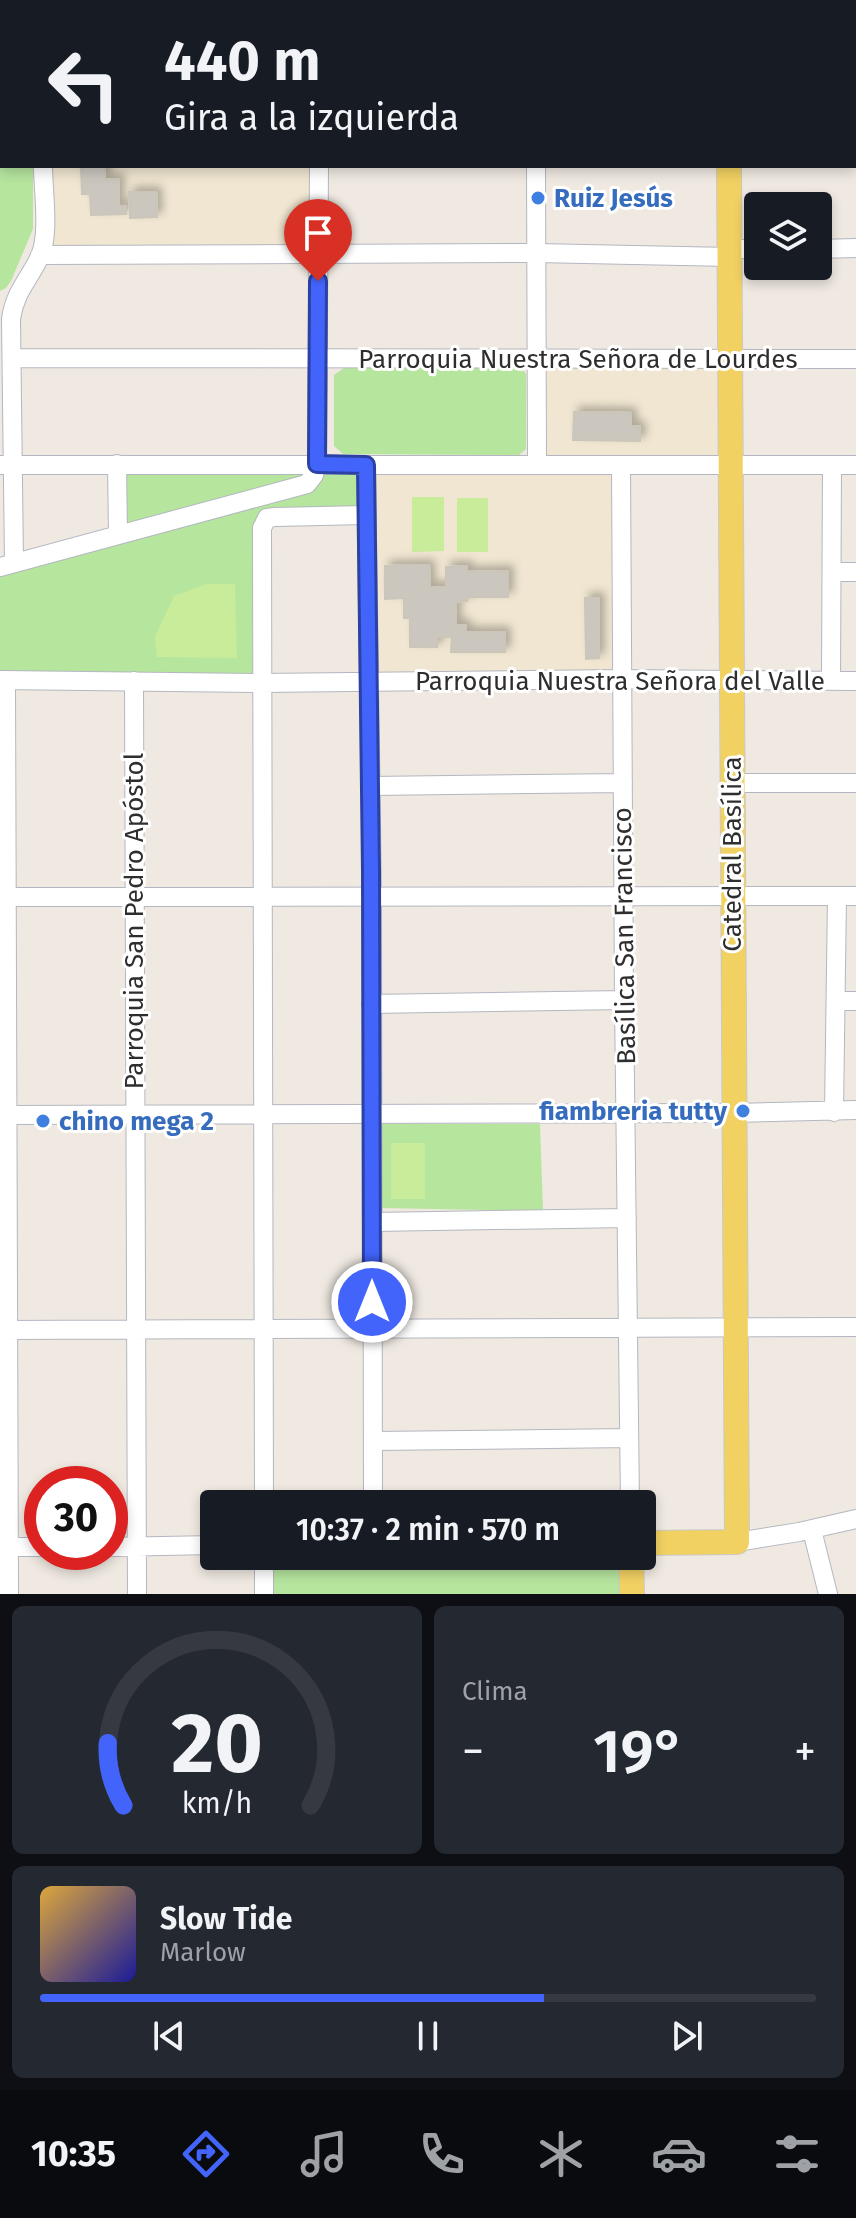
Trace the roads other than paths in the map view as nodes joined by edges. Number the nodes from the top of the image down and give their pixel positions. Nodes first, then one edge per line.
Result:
1 (43, 168) edge
2 (319, 168) edge
3 (536, 168) edge
4 (729, 168) edge
5 (856, 248) edge
6 (832, 249) edge
7 (744, 251) edge
8 (536, 253) junction
9 (730, 253) junction
10 (319, 254) junction
11 (40, 255) junction
12 (7, 304) edge
13 (537, 357) junction
14 (12, 358) junction
15 (856, 359) edge
16 (317, 360) junction
17 (731, 360) junction
18 (6, 464) edge
19 (117, 464) junction
20 (317, 464) junction
21 (537, 464) junction
22 (366, 465) junction
23 (621, 465) junction
24 (730, 465) junction
25 (832, 465) junction
26 (856, 465) edge
27 (366, 515) junction
28 (118, 535) junction
29 (7, 565) edge
30 (832, 572) junction
31 (856, 572) edge
32 (622, 679) junction
33 (3, 680) edge
34 (134, 681) junction
35 (732, 681) junction
36 (831, 681) junction
37 (856, 681) edge
38 (369, 682) junction
39 (261, 683) junction
40 (623, 783) junction
41 (732, 783) junction
42 (856, 783) edge
43 (371, 786) junction
44 (837, 896) junction
45 (856, 896) edge
46 (4, 897) edge
47 (134, 897) junction
48 (623, 897) junction
49 (732, 897) junction
50 (262, 898) junction
51 (372, 898) junction
52 (624, 1000) junction
53 (836, 1001) junction
54 (856, 1001) edge
55 (371, 1004) junction
56 (856, 1110) edge
57 (834, 1112) junction
58 (733, 1113) junction
59 (135, 1114) junction
60 (263, 1114) junction
61 (626, 1114) junction
62 (4, 1115) edge
63 (372, 1115) junction
64 (627, 1218) junction
65 (373, 1222) junction
66 (735, 1327) junction
67 (856, 1327) edge
68 (628, 1328) junction
69 (265, 1329) junction
70 (372, 1329) junction
71 (4, 1330) edge
72 (137, 1331) junction
73 (629, 1438) junction
74 (374, 1441) junction
75 (264, 1490) edge
76 (373, 1490) edge
77 (630, 1490) edge
78 (856, 1519) edge
79 (812, 1530) junction
80 (737, 1542) junction
81 (656, 1543) edge
82 (200, 1545) edge
83 (128, 1546) edge
84 (137, 1546) junction
85 (4, 1547) edge
86 (264, 1570) edge
87 (631, 1570) edge
88 (9, 1594) edge
89 (137, 1594) edge
90 (264, 1594) edge
91 (632, 1594) edge
92 (828, 1594) edge

1 - 11 street
2 - 10 street
3 - 8 street
4 - 9 main road, Catedral Basílica
5 - 6 street
7 - 9 street
8 - 9 street
8 - 10 street
8 - 13 street
9 - 17 main road, Catedral Basílica
10 - 11 street
10 - 16 street
11 - 12 street
12 - 14 street
13 - 16 street, Parroquia Nuestra Señora de Lourdes
13 - 17 street, Parroquia Nuestra Señora de Lourdes
13 - 21 street
14 - 16 street, Parroquia Nuestra Señora de Lourdes
14 - 18 street
15 - 17 street, Parroquia Nuestra Señora de Lourdes
16 - 20 street
17 - 24 main road, Catedral Basílica
18 - 19 street
18 - 29 street
19 - 20 street
19 - 28 street
20 - 22 street
20 - 28 street
21 - 22 street
21 - 23 street
22 - 27 street
23 - 24 street
23 - 32 street, Basílica San Francisco
24 - 25 street
24 - 35 main road, Catedral Basílica
25 - 26 street
25 - 30 street
27 - 38 street
27 - 39 street
28 - 29 street
30 - 31 street
30 - 36 street
32 - 35 street, Parroquia Nuestra Señora del Valle
32 - 38 street, Parroquia Nuestra Señora del Valle
32 - 40 street, Basílica San Francisco
33 - 34 street, Parroquia Nuestra Señora del Valle
33 - 46 street
34 - 39 street, Parroquia Nuestra Señora del Valle
34 - 47 street, Parroquia San Pedro Apóstol
35 - 36 street, Parroquia Nuestra Señora del Valle
35 - 41 main road, Catedral Basílica
36 - 37 street, Parroquia Nuestra Señora del Valle
38 - 39 street, Parroquia Nuestra Señora del Valle
38 - 43 street
39 - 50 street
40 - 43 street
40 - 48 street, Basílica San Francisco
41 - 42 street
41 - 49 main road, Catedral Basílica
43 - 51 street
44 - 45 street
44 - 49 street
44 - 53 street
46 - 47 street
46 - 62 street
47 - 50 street
47 - 59 street, Parroquia San Pedro Apóstol
48 - 49 street
48 - 51 street
48 - 52 street, Basílica San Francisco
49 - 58 main road, Catedral Basílica
50 - 51 street
50 - 60 street
51 - 55 street
52 - 55 street
52 - 61 street, Basílica San Francisco
53 - 54 street
53 - 57 street
55 - 63 street
56 - 57 street
57 - 58 street
58 - 61 street
58 - 66 main road, Catedral Basílica
59 - 60 street
59 - 62 street
59 - 72 street, Parroquia San Pedro Apóstol
60 - 63 street
60 - 69 street
61 - 63 street
61 - 64 street, Basílica San Francisco
62 - 71 street
63 - 65 street
64 - 65 street
64 - 68 street, Basílica San Francisco
65 - 70 street
66 - 67 street
66 - 68 street
66 - 80 main road, Catedral Basílica
68 - 70 street
68 - 73 street, Basílica San Francisco
69 - 70 street
69 - 72 street
69 - 75 street
70 - 74 street
71 - 72 street
71 - 85 street
72 - 84 street, Parroquia San Pedro Apóstol
73 - 74 street
73 - 77 street, Basílica San Francisco
74 - 76 street
78 - 79 street
79 - 80 street
79 - 92 street
80 - 81 main road
82 - 84 street
83 - 84 street
84 - 89 street, Parroquia San Pedro Apóstol
85 - 88 street
86 - 90 street
87 - 91 main road

